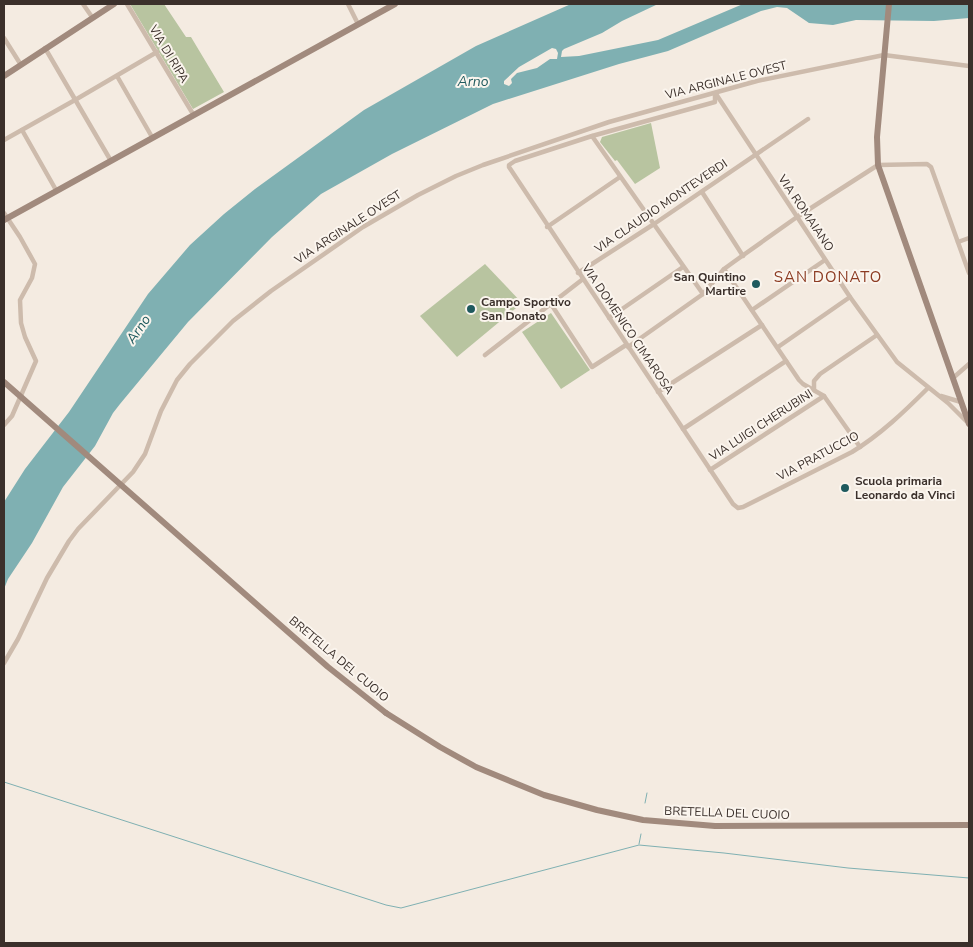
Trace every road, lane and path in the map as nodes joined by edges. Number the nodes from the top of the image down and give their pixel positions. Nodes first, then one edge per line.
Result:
1 (83, 4) edge
2 (114, 4) edge
3 (127, 4) edge
4 (348, 4) edge
5 (395, 4) edge
6 (889, 4) edge
7 (92, 17) junction
8 (358, 24) junction
9 (4, 38) edge
10 (45, 48) junction
11 (157, 52) junction
12 (884, 55) junction
13 (21, 65) junction
14 (969, 66) edge
15 (4, 76) edge
16 (116, 76) junction
17 (715, 93) junction
18 (75, 100) junction
19 (193, 114) junction
20 (808, 120) dead end
21 (22, 130) junction
22 (592, 136) junction
23 (152, 138) junction
24 (4, 140) edge
25 (755, 155) junction
26 (111, 161) junction
27 (878, 165) junction
28 (620, 177) junction
29 (56, 190) junction
30 (702, 192) junction
31 (5, 217) edge
32 (797, 217) junction
33 (654, 224) junction
34 (547, 227) junction
35 (969, 238) edge
36 (958, 242) junction
37 (743, 256) junction
38 (825, 260) junction
39 (684, 268) junction
40 (724, 269) junction
41 (578, 273) junction
42 (969, 273) edge
43 (583, 279) junction
44 (703, 294) junction
45 (850, 297) junction
46 (551, 304) junction
47 (752, 310) junction
48 (609, 318) junction
49 (762, 325) junction
50 (876, 335) junction
51 (627, 346) junction
52 (778, 347) junction
53 (485, 354) dead end
54 (786, 361) junction
55 (969, 364) edge
56 (954, 380) junction
57 (4, 382) edge
58 (928, 388) junction
59 (814, 390) junction
60 (658, 392) junction
61 (824, 396) junction
62 (947, 400) junction
63 (965, 407) edge
64 (969, 424) edge
65 (4, 425) edge
66 (683, 429) junction
67 (860, 446) junction
68 (710, 470) junction
69 (733, 504) joint
70 (4, 663) edge
71 (968, 825) edge

1 - 7 street
2 - 7 main road
3 - 11 street, VIA DI RIPA
4 - 8 street
5 - 8 main road
6 - 12 main road
7 - 10 main road
8 - 19 main road
9 - 13 street
10 - 13 main road
10 - 18 street
11 - 16 street
11 - 19 street, VIA DI RIPA
12 - 14 street, VIA ARGINALE OVEST
12 - 17 street, VIA ARGINALE OVEST
12 - 27 main road
13 - 15 main road
16 - 18 street
16 - 23 street
17 - 22 street
17 - 25 street, VIA ROMAIANO
17 - 70 street, VIA ARGINALE OVEST
18 - 21 street
18 - 26 street
19 - 23 main road
20 - 25 street, VIA CLAUDIO MONTEVERDI
21 - 24 street
21 - 29 street
22 - 28 street
22 - 34 street, VIA DOMENICO CIMAROSA
23 - 26 main road
25 - 30 street, VIA CLAUDIO MONTEVERDI
25 - 32 street, VIA ROMAIANO
26 - 29 main road
27 - 32 street
27 - 36 street
27 - 56 main road
28 - 33 street
28 - 34 street
29 - 31 main road
30 - 33 street, VIA CLAUDIO MONTEVERDI
30 - 37 street
31 - 65 street
32 - 37 street
32 - 38 street, VIA ROMAIANO
33 - 39 street
33 - 41 street, VIA CLAUDIO MONTEVERDI
34 - 41 street, VIA DOMENICO CIMAROSA
35 - 36 street
36 - 42 street
37 - 40 street
38 - 45 street, VIA ROMAIANO
38 - 47 street
39 - 44 street
39 - 48 street
40 - 44 street
40 - 47 street
41 - 43 street, VIA DOMENICO CIMAROSA
43 - 46 street
43 - 48 street, VIA DOMENICO CIMAROSA
44 - 51 street
45 - 50 street, VIA ROMAIANO
45 - 52 street
46 - 51 street
46 - 53 street
47 - 49 street
48 - 51 street, VIA DOMENICO CIMAROSA
49 - 52 street
49 - 60 street
50 - 58 street, VIA ROMAIANO
50 - 59 street
51 - 60 street, VIA DOMENICO CIMAROSA
52 - 54 street
54 - 59 street
54 - 66 street
55 - 56 street
56 - 62 street
56 - 63 main road
57 - 71 main road, BRETELLA DEL CUOIO, bridge
58 - 62 street, VIA ROMAIANO
58 - 67 street, VIA PRATUCCIO
59 - 61 street
60 - 66 street, VIA DOMENICO CIMAROSA
61 - 67 street
61 - 68 street, VIA LUIGI CHERUBINI
62 - 63 street
62 - 64 street, VIA ROMAIANO
63 - 64 main road
66 - 68 street, VIA DOMENICO CIMAROSA
67 - 69 street, VIA PRATUCCIO
68 - 69 street, VIA DOMENICO CIMAROSA

